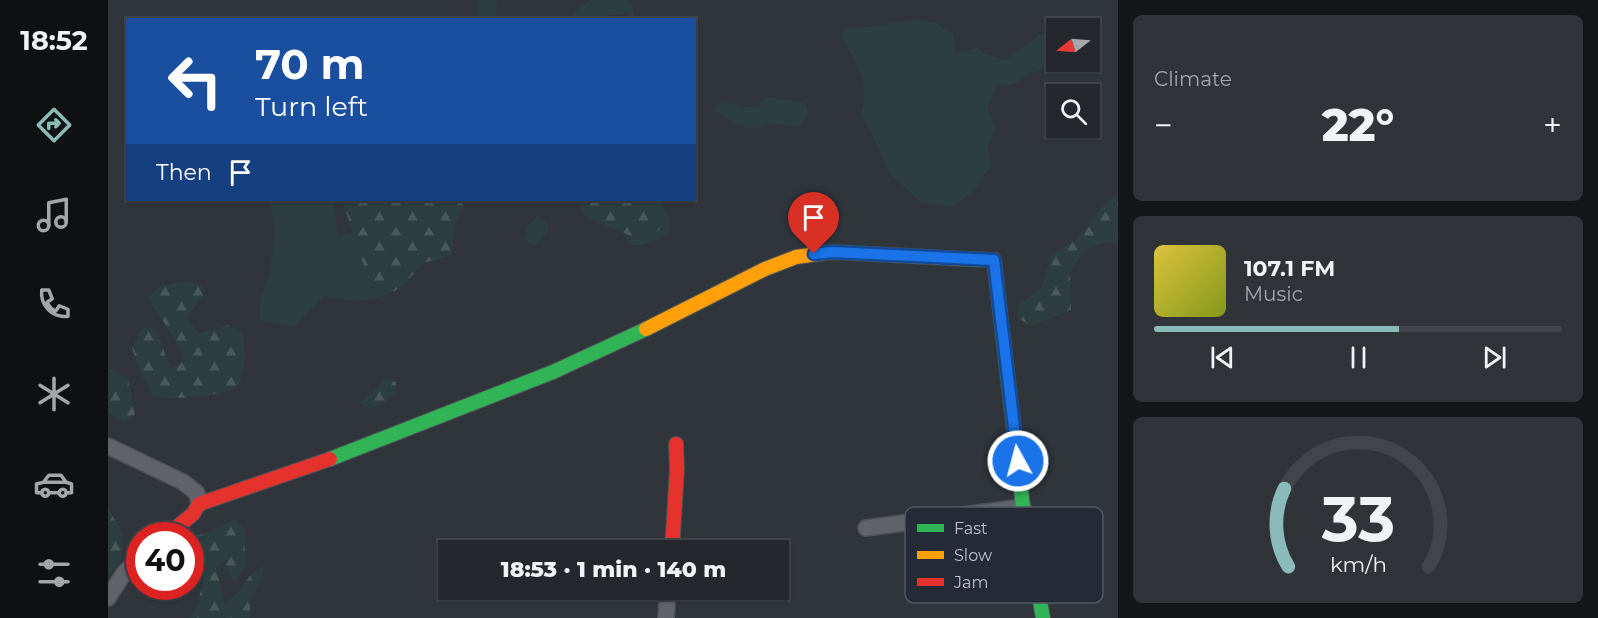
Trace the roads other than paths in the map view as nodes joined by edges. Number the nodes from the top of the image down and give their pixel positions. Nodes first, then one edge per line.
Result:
1 (676, 444) dead end
2 (108, 446) edge
3 (200, 504) junction
4 (1023, 507) edge
5 (183, 522) edge
6 (905, 523) edge
7 (866, 528) dead end
8 (673, 540) edge
9 (126, 571) edge
10 (108, 598) edge
11 (667, 600) edge
12 (1039, 603) edge
13 (666, 618) edge
14 (1042, 618) edge

1 - 8 street
2 - 3 street
3 - 4 street
3 - 5 street
6 - 7 street
9 - 10 street
11 - 13 street
12 - 14 street

